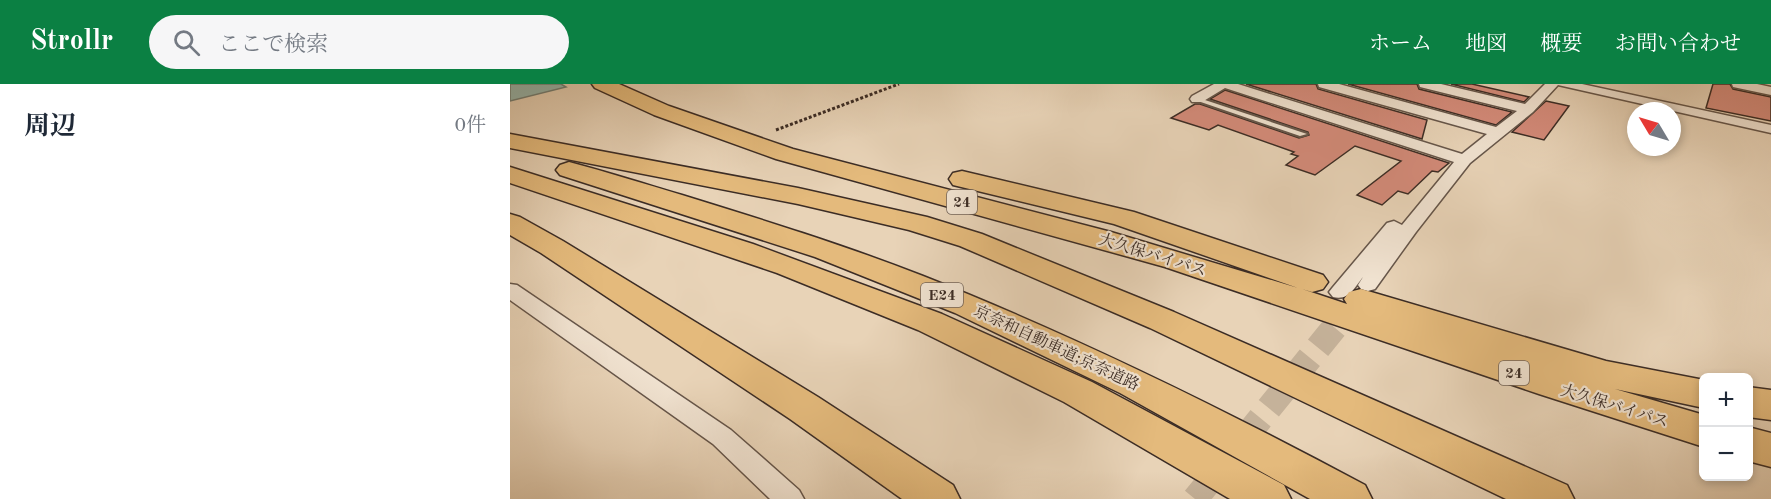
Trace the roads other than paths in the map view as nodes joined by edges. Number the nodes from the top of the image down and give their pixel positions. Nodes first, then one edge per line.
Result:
1 (602, 84) edge
2 (651, 84) edge
3 (1224, 84) edge
4 (1324, 84) edge
5 (1425, 84) edge
6 (1552, 84) edge
7 (1564, 84) edge
8 (1738, 84) edge
9 (1587, 86) edge
10 (1771, 91) edge
11 (1197, 99) joint
12 (1528, 109) junction
13 (1771, 129) edge
14 (1500, 133) junction
15 (1303, 134) dead end
16 (510, 141) edge
17 (510, 152) edge
18 (1464, 160) junction
19 (510, 175) edge
20 (1414, 221) junction
21 (510, 223) edge
22 (1354, 288) junction
23 (510, 290) edge
24 (1699, 393) edge
25 (1753, 403) edge
26 (1771, 405) edge
27 (1699, 430) edge
28 (1753, 445) edge
29 (1771, 450) edge
30 (789, 499) edge
31 (937, 499) edge
32 (1268, 499) edge
33 (1349, 499) edge
34 (1551, 499) edge

1 - 27 highway, 大久保バイパス / 24
2 - 22 highway, 大久保バイパス / 24
3 - 11 street
3 - 18 street
4 - 14 street
5 - 12 street
6 - 12 street
7 - 9 street
8 - 10 street
9 - 13 street
11 - 15 lane
12 - 14 street
14 - 18 street
16 - 34 highway
17 - 33 highway, 京奈和自動車道;京奈道路 / E24
18 - 20 street
19 - 32 highway, 京奈和自動車道;京奈道路 / E24
20 - 22 street
20 - 22 street
21 - 31 highway
22 - 24 highway, 大久保バイパス / 24
23 - 30 street
25 - 26 highway
28 - 29 highway

